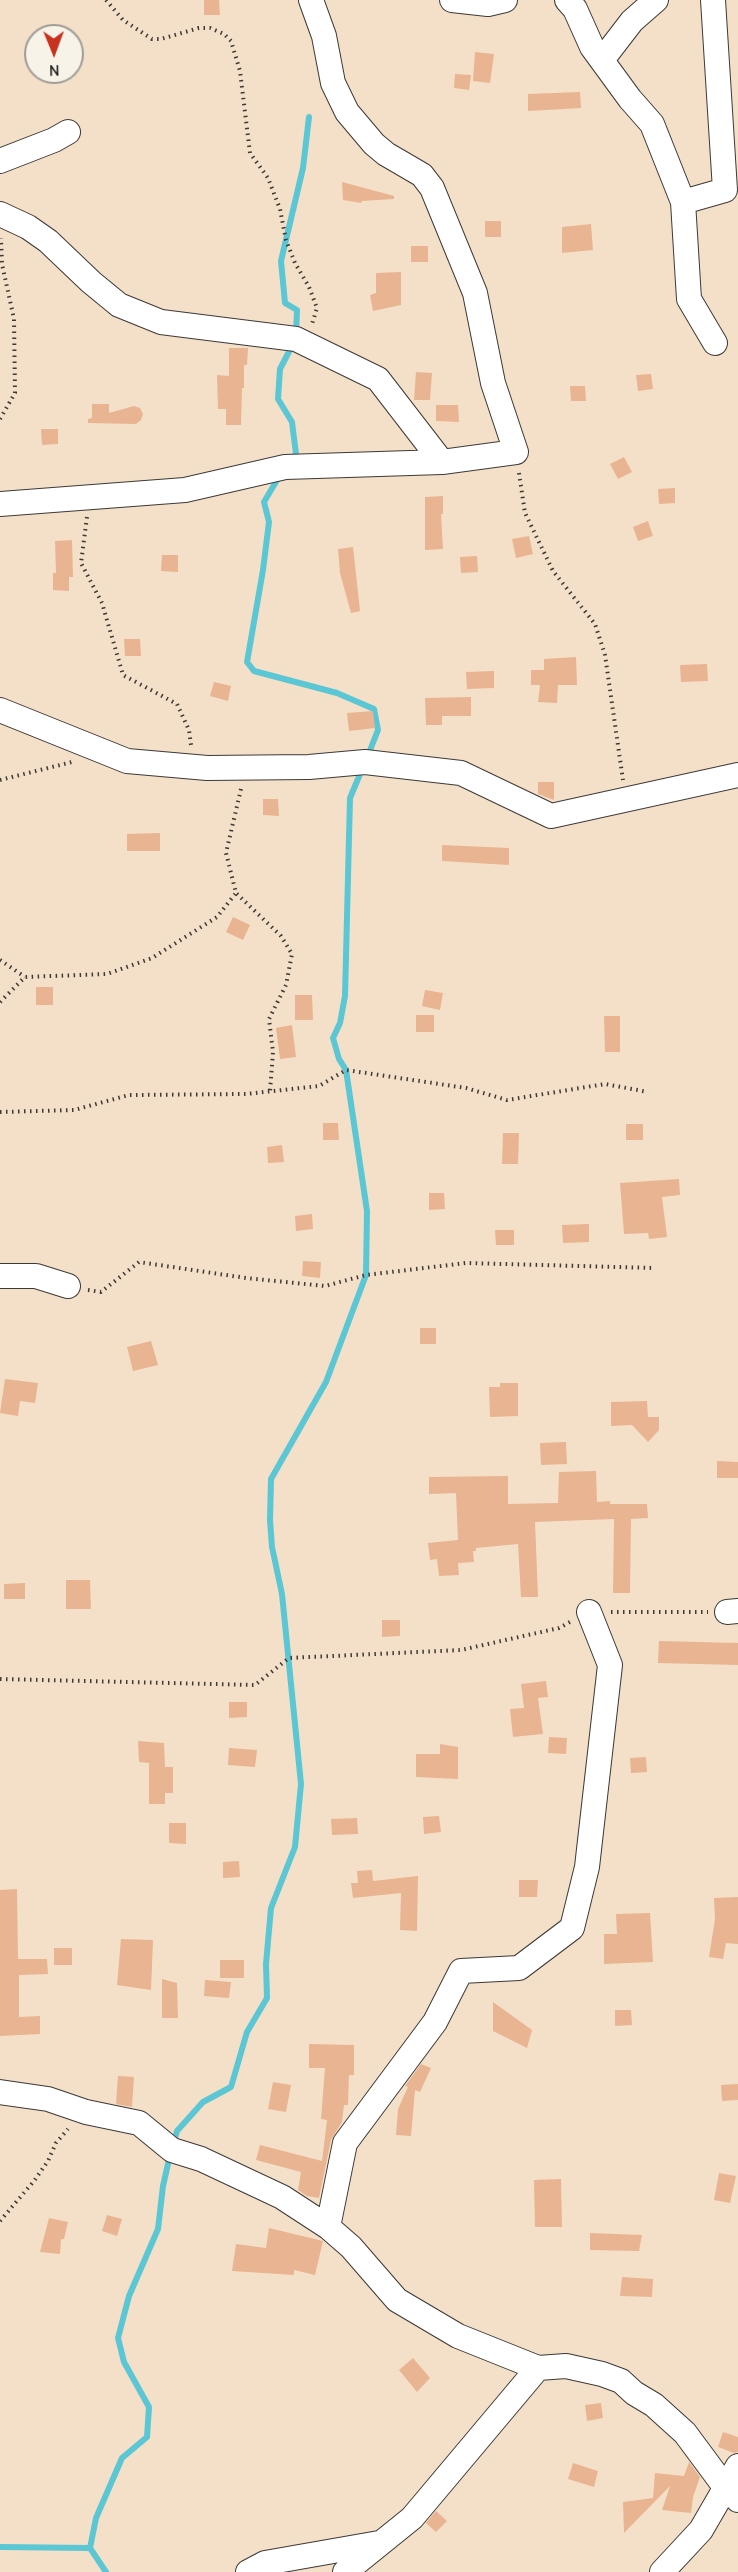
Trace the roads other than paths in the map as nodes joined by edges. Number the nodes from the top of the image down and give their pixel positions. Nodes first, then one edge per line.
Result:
1 (311, 0) edge
2 (452, 0) edge
3 (505, 0) edge
4 (567, 0) edge
5 (656, 0) edge
6 (713, 0) edge
7 (602, 60) junction
8 (68, 132) dead end
9 (0, 161) edge
10 (683, 201) junction
11 (0, 214) edge
12 (716, 343) dead end
13 (442, 462) junction
14 (0, 504) edge
15 (0, 710) edge
16 (738, 775) edge
17 (0, 1276) edge
18 (68, 1286) road end
19 (589, 1612) road end
20 (0, 2092) edge
21 (328, 2227) junction
22 (538, 2368) junction
23 (738, 2466) edge
24 (732, 2494) edge
25 (384, 2542) junction
26 (248, 2572) edge
27 (345, 2572) edge
28 (662, 2572) edge

1 - 13 street
2 - 3 street
4 - 7 street
5 - 7 street
6 - 10 street
7 - 10 street
8 - 9 street
10 - 12 street
11 - 13 street
13 - 14 street
15 - 16 street
17 - 18 street
19 - 21 street
20 - 21 street
21 - 22 street
22 - 24 street
22 - 25 street
23 - 24 street
24 - 28 street
25 - 26 street
25 - 27 street

